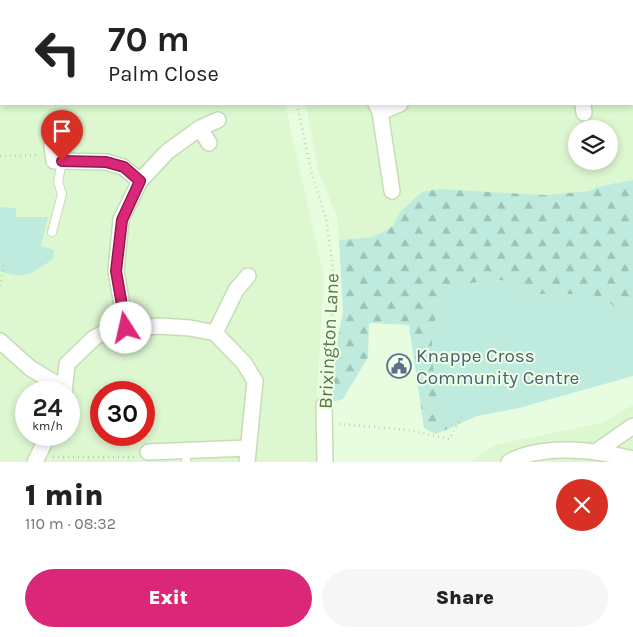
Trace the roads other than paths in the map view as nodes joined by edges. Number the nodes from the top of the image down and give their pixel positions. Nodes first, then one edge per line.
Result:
1 (394, 105) edge
2 (378, 108) edge
3 (218, 120) dead end
4 (200, 128) junction
5 (209, 143) dead end
6 (56, 154) joint
7 (140, 181) junction
8 (392, 191) dead end
9 (52, 232) dead end
10 (248, 276) dead end
11 (126, 328) junction
12 (215, 333) junction
13 (0, 341) edge
14 (49, 381) edge
15 (65, 381) edge
16 (324, 405) road end
17 (633, 426) edge
18 (43, 446) edge
19 (597, 451) junction
20 (148, 452) road end
21 (248, 455) edge
22 (186, 457) edge
23 (37, 458) edge
24 (633, 459) edge
25 (325, 462) edge
26 (509, 462) edge

1 - 2 street
2 - 8 street
3 - 4 street
4 - 5 street
4 - 7 street
6 - 7 street
6 - 9 lane
7 - 11 street
10 - 12 street
11 - 12 street
11 - 15 street
12 - 21 street
13 - 14 street
16 - 25 street, Brixington Lane
17 - 19 street
18 - 23 street
19 - 24 street
19 - 26 street
20 - 22 street
21 - 22 street

